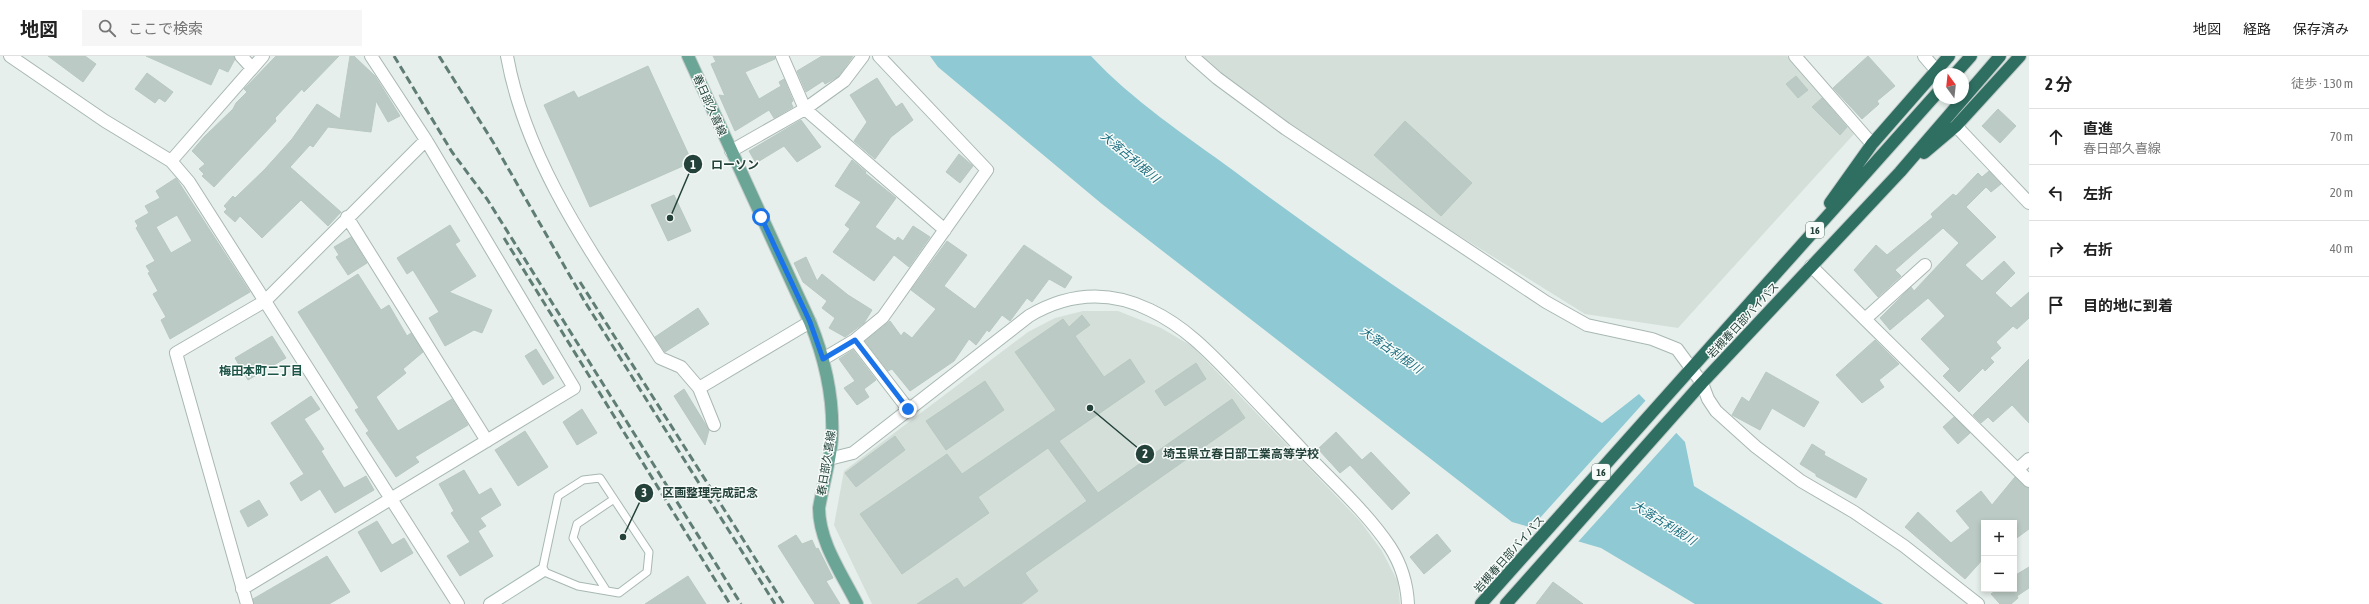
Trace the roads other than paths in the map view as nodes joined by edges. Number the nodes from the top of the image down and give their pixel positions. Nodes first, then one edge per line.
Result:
1 (10, 56) edge
2 (241, 56) edge
3 (263, 56) edge
4 (371, 56) edge
5 (507, 56) edge
6 (688, 56) edge
7 (782, 56) edge
8 (863, 56) edge
9 (879, 56) edge
10 (1192, 56) edge
11 (1796, 56) edge
12 (1924, 56) edge
13 (1948, 56) edge
14 (1971, 56) edge
15 (2000, 56) edge
16 (2020, 56) edge
17 (252, 68) junction
18 (1934, 68) edge
19 (1938, 68) edge
20 (1960, 68) edge
21 (1933, 73) edge
22 (1933, 99) edge
23 (806, 109) junction
24 (1956, 126) junction
25 (426, 140) junction
26 (1872, 144) junction
27 (731, 151) junction
28 (171, 161) junction
29 (1900, 172) junction
30 (2029, 203) edge
31 (347, 217) junction
32 (945, 230) junction
33 (1796, 251) junction
34 (1925, 265) dead end
35 (1811, 266) junction
36 (265, 301) junction
37 (1865, 319) junction
38 (810, 322) junction
39 (855, 340) junction
40 (823, 359) junction
41 (1692, 369) junction
42 (1702, 383) junction
43 (699, 388) junction
44 (908, 409) junction
45 (714, 425) dead end
46 (487, 441) junction
47 (829, 459) junction
48 (2029, 459) edge
49 (2018, 469) junction
50 (2029, 480) edge
51 (392, 497) junction
52 (614, 499) junction
53 (542, 572) junction
54 (242, 589) junction
55 (606, 590) junction
56 (247, 604) edge
57 (458, 604) edge
58 (490, 604) edge
59 (857, 604) edge
60 (1408, 604) edge
61 (1482, 604) edge
62 (1506, 604) edge
63 (1978, 604) edge

1 - 28 street
2 - 17 street
3 - 17 street
4 - 25 street
5 - 43 street
6 - 27 main road, 春日部久喜線
7 - 23 street
8 - 23 street
9 - 32 street
10 - 41 street
11 - 26 street
12 - 18 street
13 - 19 highway, 16
14 - 20 highway
15 - 29 highway, 岩槻春日部バイパス / 16
16 - 24 highway, 16
17 - 28 street
21 - 26 highway, 16
22 - 33 highway, 岩槻春日部バイパス / 16
23 - 27 street
23 - 32 street
24 - 29 highway, 16
24 - 30 street
25 - 31 street
25 - 46 street
26 - 33 highway, 16
27 - 38 main road, 春日部久喜線
28 - 36 street
29 - 35 highway, 岩槻春日部バイパス / 16
31 - 36 street
31 - 46 street
32 - 39 street
33 - 41 highway, 岩槻春日部バイパス / 16
34 - 37 street
35 - 37 street
35 - 42 highway, 岩槻春日部バイパス / 16
36 - 51 street
36 - 54 street
37 - 49 street
38 - 40 main road, 春日部久喜線
38 - 43 street
39 - 40 street
39 - 44 street
40 - 47 main road, 春日部久喜線
41 - 42 street
41 - 61 highway, 岩槻春日部バイパス / 16
42 - 62 highway, 岩槻春日部バイパス / 16
42 - 63 street
43 - 45 street
44 - 47 street
44 - 60 street
46 - 51 street
47 - 59 main road, 春日部久喜線
48 - 49 street
49 - 50 street
51 - 54 street
51 - 57 street
52 - 53 lane
52 - 55 lane
52 - 55 lane
53 - 55 lane
53 - 58 street
54 - 56 street

